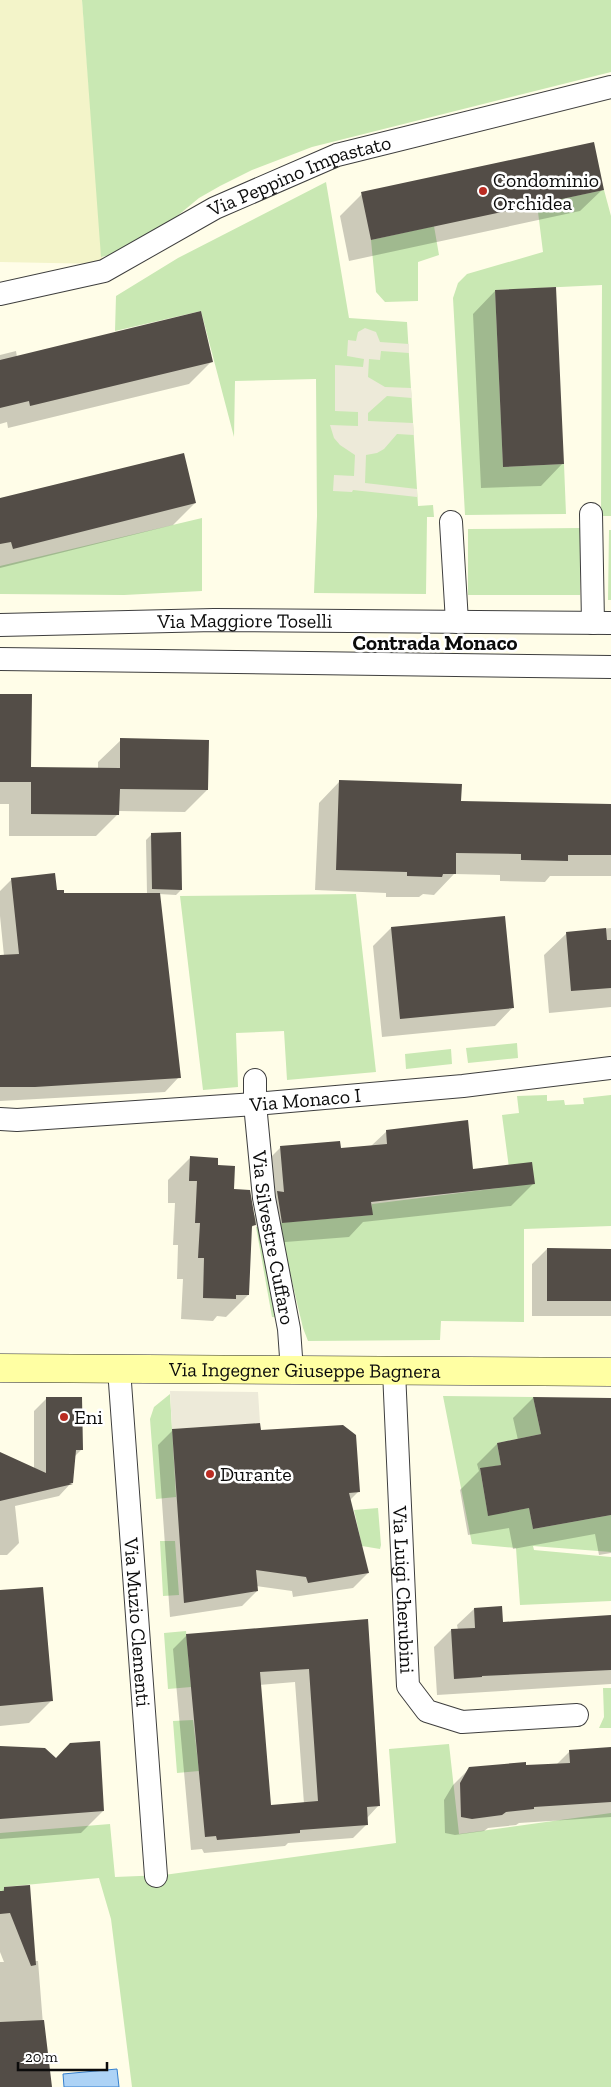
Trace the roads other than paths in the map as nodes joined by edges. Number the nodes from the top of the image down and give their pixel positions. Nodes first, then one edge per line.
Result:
1 (611, 87) edge
2 (0, 294) edge
3 (591, 514) dead end
4 (452, 522) dead end
5 (457, 622) junction
6 (602, 623) edge
7 (0, 625) edge
8 (0, 659) edge
9 (611, 667) edge
10 (611, 1068) edge
11 (255, 1080) dead end
12 (255, 1104) junction
13 (0, 1119) edge
14 (0, 1368) edge
15 (119, 1369) junction
16 (292, 1371) junction
17 (394, 1371) junction
18 (611, 1372) edge
19 (577, 1715) dead end
20 (156, 1876) dead end

1 - 2 street, Via Peppino Impastato
3 - 6 street
4 - 5 street
5 - 6 street, Via Maggiore Toselli
5 - 7 street, Via Maggiore Toselli
8 - 9 street, Via Maggiore Toselli
10 - 12 street, Via Monaco I
11 - 12 street, Via Silvestre Cuffaro
12 - 13 street, Via Monaco I
12 - 16 street, Via Silvestre Cuffaro
14 - 15 main road, Via Ingegner Giuseppe Bagnera
15 - 16 main road, Via Ingegner Giuseppe Bagnera
15 - 20 street, Via Muzio Clementi
16 - 17 main road, Via Ingegner Giuseppe Bagnera
17 - 18 main road, Via Ingegner Giuseppe Bagnera
17 - 19 street, Via Luigi Cherubini

